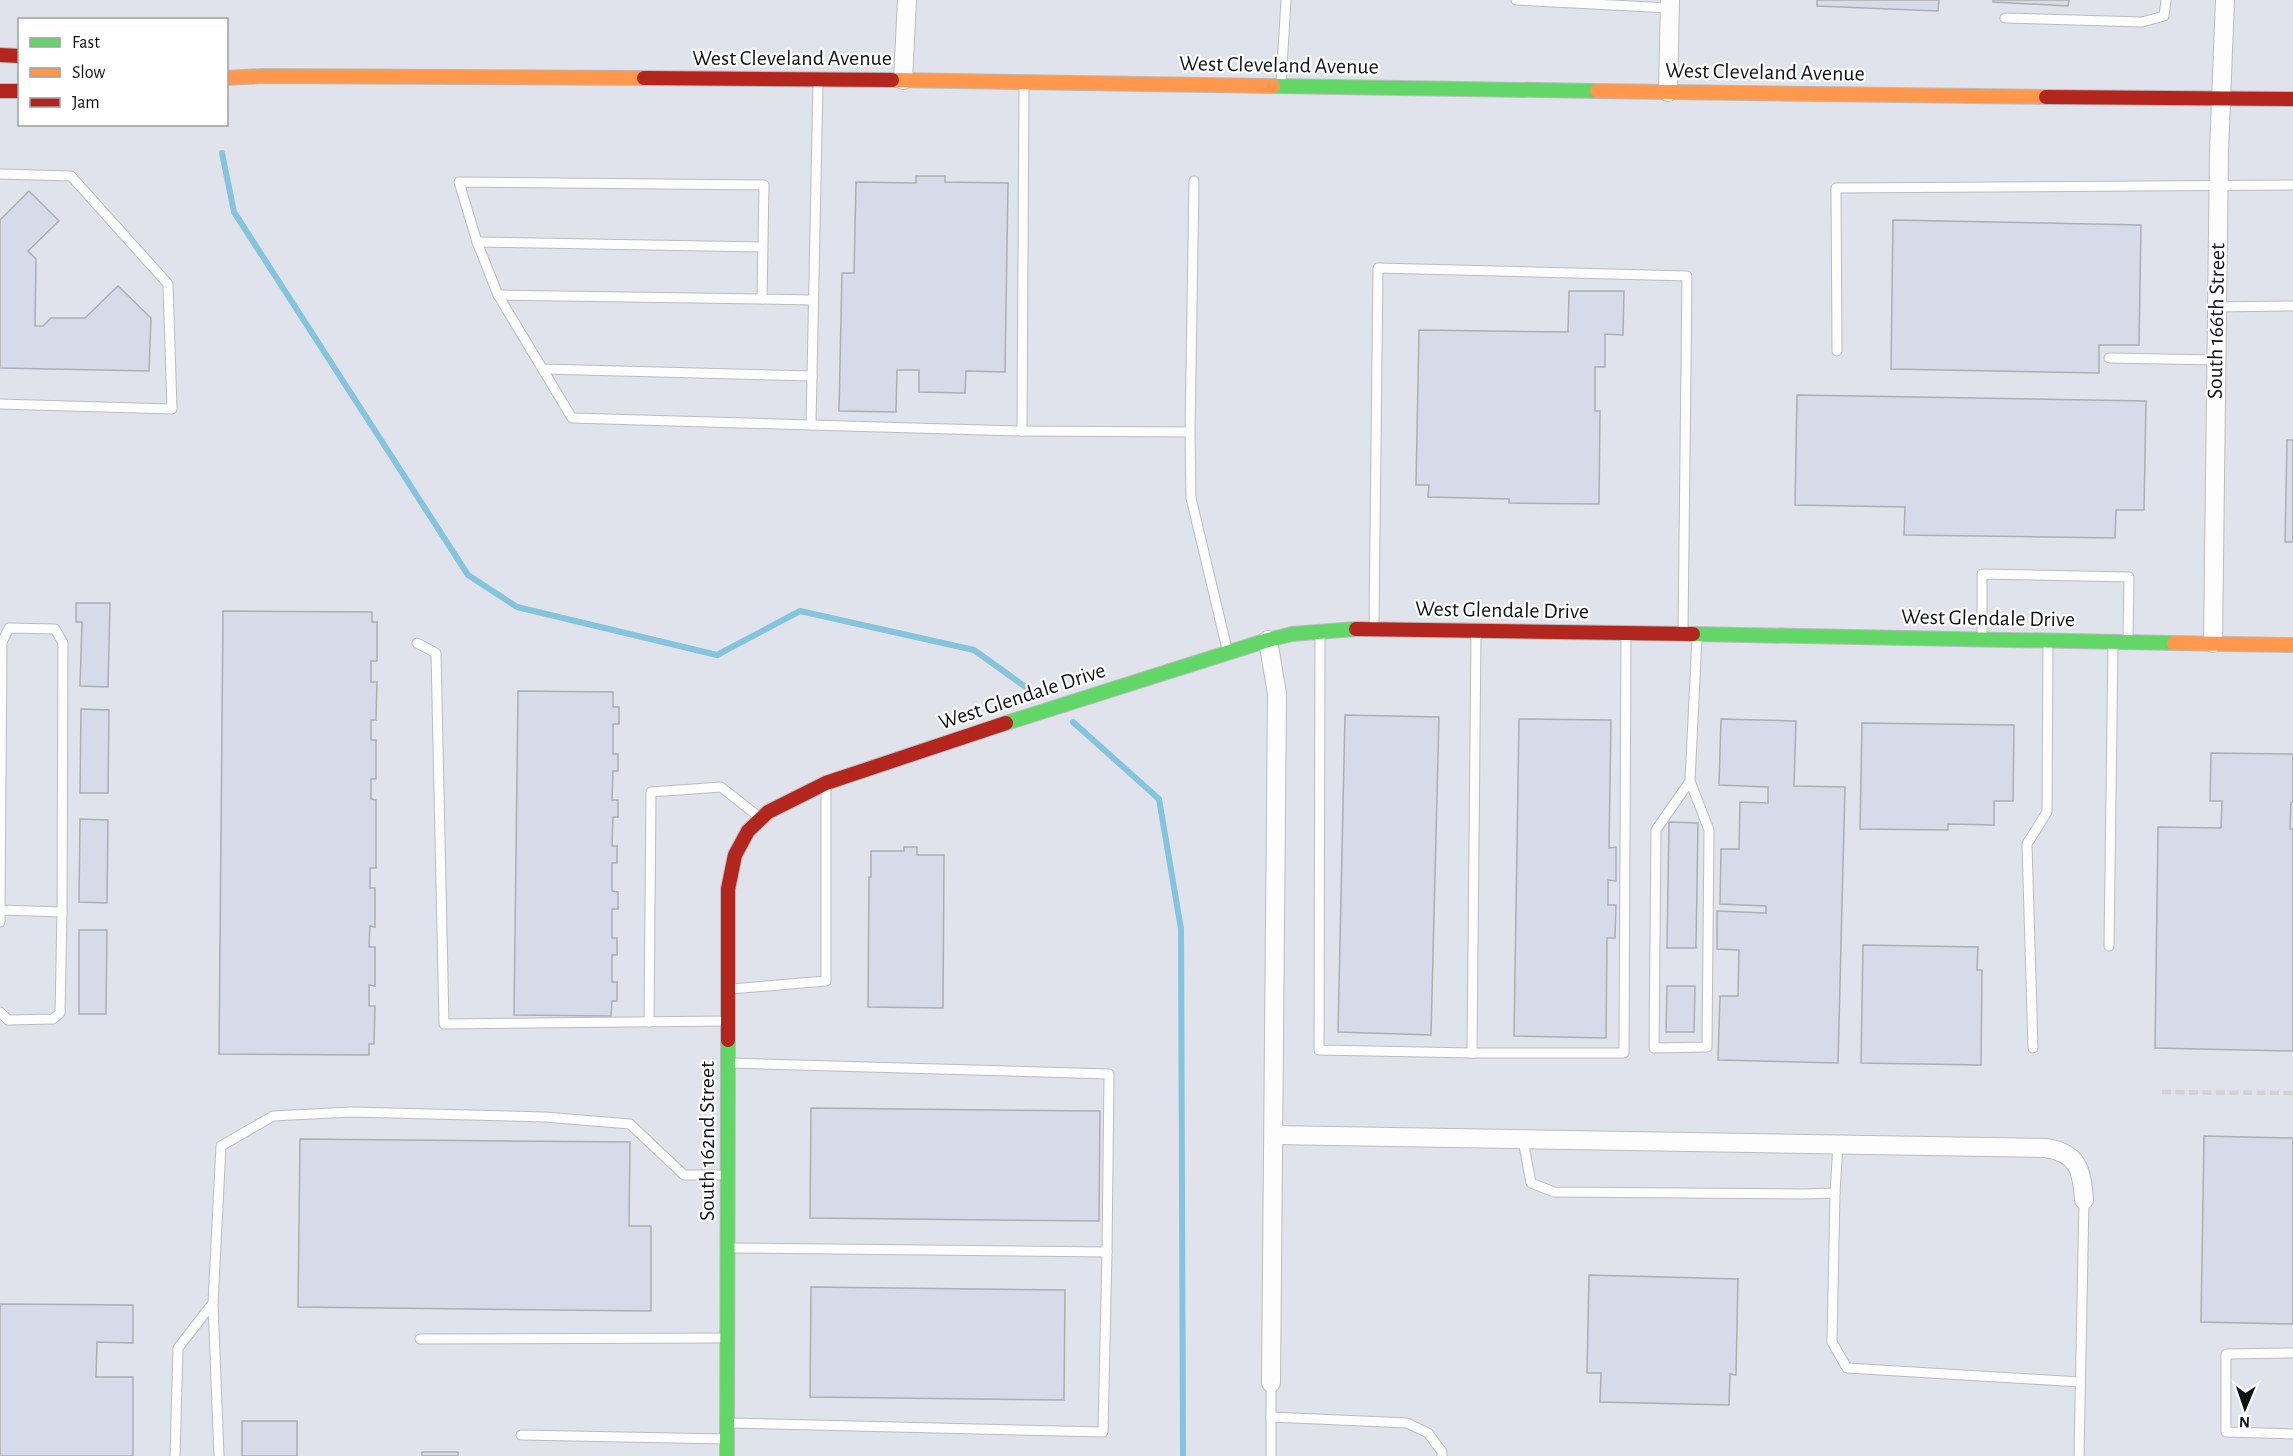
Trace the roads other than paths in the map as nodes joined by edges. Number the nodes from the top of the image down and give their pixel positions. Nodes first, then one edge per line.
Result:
1 (907, 0) edge
2 (1286, 0) edge
3 (1516, 0) edge
4 (2166, 0) edge
5 (2224, 0) edge
6 (1670, 4) edge
7 (2005, 18) dead end
8 (0, 55) edge
9 (18, 56) edge
10 (228, 73) edge
11 (264, 76) junction
12 (228, 78) edge
13 (818, 80) junction
14 (903, 80) junction
15 (1024, 82) junction
16 (1281, 86) junction
17 (0, 91) edge
18 (18, 91) edge
19 (1668, 92) junction
20 (2293, 99) edge
21 (2221, 100) junction
22 (0, 174) edge
23 (1194, 181) dead end
24 (2218, 184) junction
25 (2293, 185) edge
26 (477, 242) junction
27 (762, 247) junction
28 (498, 295) junction
29 (762, 299) junction
30 (813, 300) junction
31 (2293, 306) edge
32 (2216, 307) junction
33 (1838, 351) dead end
34 (2109, 358) dead end
35 (2216, 360) junction
36 (543, 369) junction
37 (812, 376) junction
38 (0, 404) edge
39 (811, 425) junction
40 (1022, 431) junction
41 (1190, 432) junction
42 (1374, 628) junction
43 (1476, 630) junction
44 (1320, 632) junction
45 (1626, 634) junction
46 (1683, 634) junction
47 (1697, 635) junction
48 (1982, 639) junction
49 (1268, 640) junction
50 (2049, 640) junction
51 (2113, 641) junction
52 (2128, 641) junction
53 (417, 643) dead end
54 (2213, 643) junction
55 (2293, 645) edge
56 (1228, 652) junction
57 (1690, 782) junction
58 (826, 783) junction
59 (761, 819) junction
60 (748, 831) joint
61 (0, 910) edge
62 (62, 912) junction
63 (0, 922) edge
64 (2109, 946) dead end
65 (728, 989) junction
66 (0, 1012) edge
67 (728, 1021) junction
68 (649, 1022) junction
69 (2033, 1048) dead end
70 (1472, 1053) junction
71 (728, 1063) junction
72 (1274, 1136) junction
73 (1523, 1140) junction
74 (1838, 1144) junction
75 (728, 1175) junction
76 (1835, 1193) junction
77 (2084, 1200) joint
78 (728, 1248) junction
79 (1107, 1251) junction
80 (213, 1303) junction
81 (728, 1338) junction
82 (420, 1339) dead end
83 (2293, 1353) edge
84 (2080, 1382) junction
85 (1271, 1383) joint
86 (1271, 1417) junction
87 (728, 1423) junction
88 (2293, 1434) edge
89 (521, 1435) dead end
90 (728, 1439) junction
91 (175, 1456) edge
92 (219, 1456) edge
93 (727, 1456) edge
94 (1271, 1456) edge
95 (1442, 1456) edge
96 (2079, 1456) edge

1 - 14 street
2 - 16 lane
3 - 6 lane
4 - 7 lane
5 - 21 street, South 166th Street
6 - 19 street
8 - 9 street
10 - 11 street, West Cleveland Avenue
11 - 12 street, West Cleveland Avenue
11 - 13 street, West Cleveland Avenue
13 - 14 street, West Cleveland Avenue
13 - 30 lane
14 - 15 street, West Cleveland Avenue
15 - 16 street, West Cleveland Avenue
15 - 40 lane
16 - 19 street, West Cleveland Avenue
17 - 18 street
19 - 21 street, West Cleveland Avenue
20 - 21 street, West Cleveland Avenue
21 - 24 street, South 166th Street
22 - 38 lane
23 - 41 lane
24 - 25 lane
24 - 32 street, South 166th Street
24 - 33 lane
26 - 27 lane
26 - 27 lane
26 - 28 lane
27 - 29 lane
28 - 29 lane
28 - 36 lane
29 - 30 lane
30 - 37 lane
31 - 32 lane
32 - 35 street, South 166th Street
34 - 35 lane
35 - 54 street, South 166th Street
36 - 37 lane
36 - 39 lane
37 - 39 lane
39 - 40 lane
40 - 41 lane
41 - 56 lane
42 - 43 street, West Glendale Drive
42 - 44 street, West Glendale Drive
42 - 46 lane
43 - 45 street, West Glendale Drive
43 - 70 lane
44 - 49 street, West Glendale Drive
44 - 70 lane
45 - 46 street, West Glendale Drive
45 - 70 lane
46 - 47 street, West Glendale Drive
47 - 48 street, West Glendale Drive
47 - 57 lane
48 - 50 street, West Glendale Drive
48 - 52 lane
49 - 56 street, West Glendale Drive
49 - 72 street
50 - 51 street, West Glendale Drive
50 - 69 lane
51 - 52 street, West Glendale Drive
51 - 64 lane
52 - 54 street, West Glendale Drive
53 - 68 lane
54 - 55 street, West Glendale Drive
56 - 58 street, West Glendale Drive
57 - 57 lane
58 - 59 street, West Glendale Drive
58 - 65 lane
59 - 60 street, West Glendale Drive
59 - 68 lane
60 - 65 street, South 162nd Street
61 - 62 lane
61 - 62 lane
61 - 63 lane
62 - 66 lane
65 - 67 street, South 162nd Street
67 - 68 lane
67 - 71 street, South 162nd Street
71 - 75 street, South 162nd Street
71 - 79 lane
72 - 73 street
72 - 85 street
73 - 74 street
73 - 76 lane
74 - 76 lane
74 - 77 street
75 - 78 street, South 162nd Street
75 - 80 lane
76 - 84 lane
77 - 84 lane
78 - 79 lane
78 - 81 street, South 162nd Street
79 - 87 lane
80 - 91 lane
80 - 92 lane
81 - 82 lane
81 - 87 street, South 162nd Street
83 - 88 lane
84 - 96 lane
85 - 86 lane
86 - 94 lane
86 - 95 lane
87 - 90 street, South 162nd Street
89 - 90 lane
90 - 93 street, South 162nd Street

